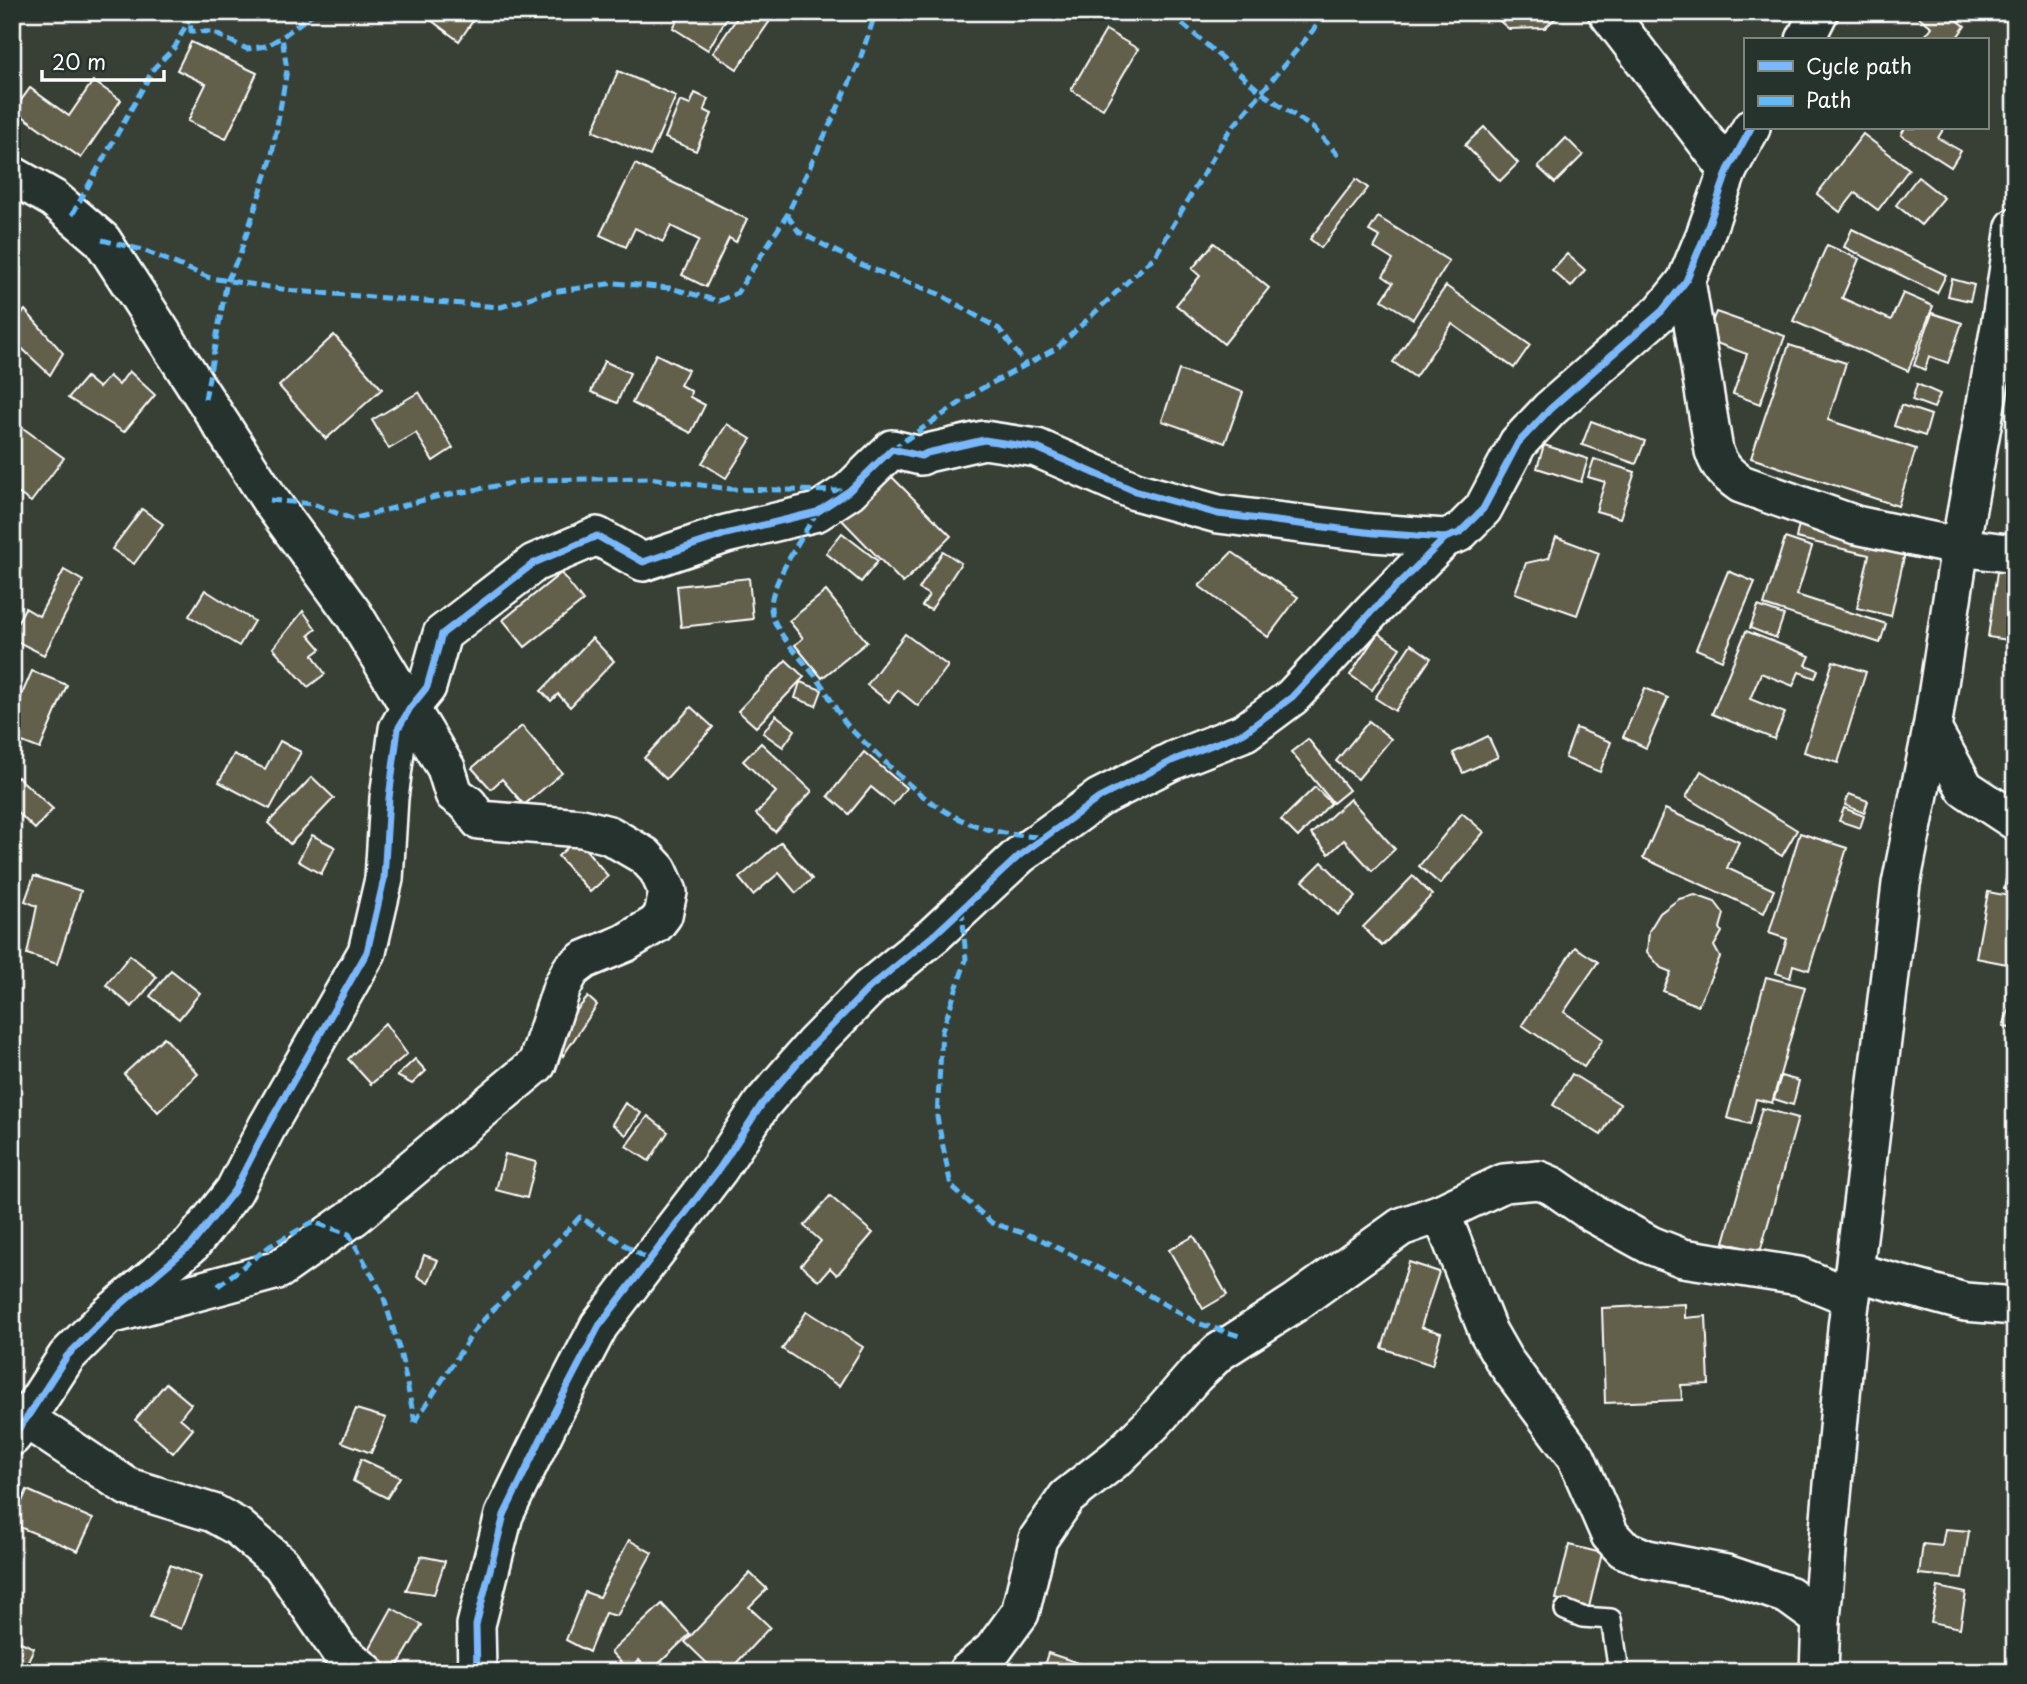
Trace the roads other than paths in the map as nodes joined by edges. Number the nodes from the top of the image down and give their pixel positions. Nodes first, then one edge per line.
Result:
1 (1819, 12) edge
2 (1609, 14) edge
3 (1806, 38) edge
4 (1750, 130) edge
5 (1728, 170) junction
6 (12, 175) edge
7 (2015, 227) edge
8 (1686, 281) junction
9 (1445, 538) junction
10 (1960, 547) junction
11 (2015, 554) edge
12 (410, 708) junction
13 (1931, 729) junction
14 (2015, 821) edge
15 (1441, 1213) junction
16 (1853, 1284) junction
17 (2015, 1306) edge
18 (107, 1316) junction
19 (19, 1428) edge
20 (1565, 1610) dead end
21 (1821, 1619) junction
22 (366, 1672) edge
23 (477, 1672) edge
24 (967, 1672) edge
25 (1619, 1672) edge
26 (1819, 1672) edge

1 - 3 street
2 - 5 street
4 - 5 street
5 - 8 street
6 - 12 street
7 - 10 street
8 - 9 street
8 - 10 street
9 - 12 street
9 - 23 street
10 - 11 street
10 - 13 street
12 - 18 street
12 - 18 street
13 - 14 street
13 - 16 street
15 - 16 street
15 - 21 street
15 - 24 street
16 - 17 street
16 - 21 street
18 - 19 street
19 - 22 street
20 - 25 lane
21 - 26 street

